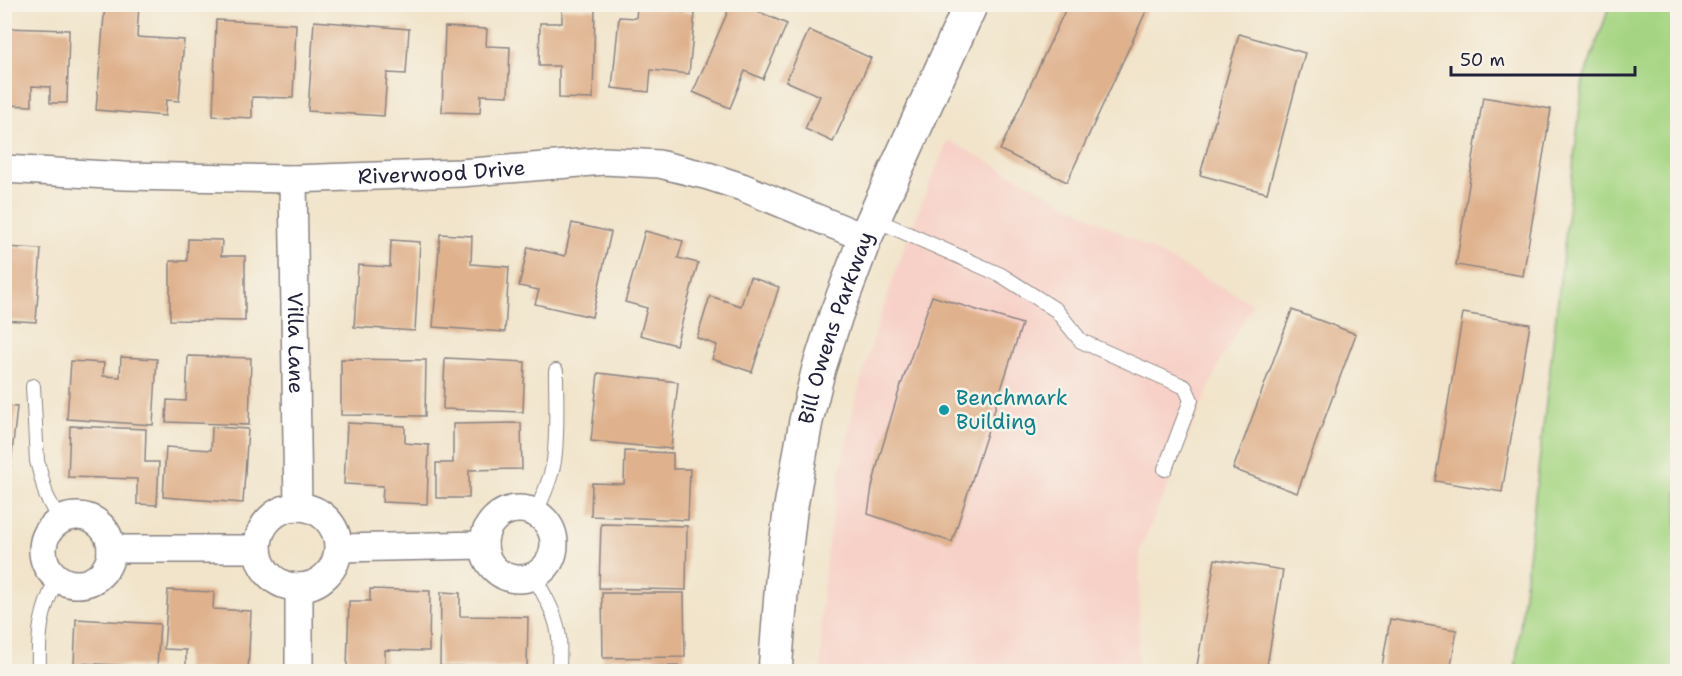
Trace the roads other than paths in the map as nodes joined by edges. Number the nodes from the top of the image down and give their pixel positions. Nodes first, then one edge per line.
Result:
1 (971, 4) edge
2 (4, 170) edge
3 (293, 179) junction
4 (869, 229) junction
5 (556, 371) dead end
6 (33, 386) dead end
7 (1165, 469) dead end
8 (298, 507) junction
9 (535, 514) junction
10 (59, 520) junction
11 (484, 545) junction
12 (339, 548) junction
13 (111, 549) junction
14 (258, 549) junction
15 (534, 576) junction
16 (57, 578) junction
17 (299, 587) junction
18 (39, 672) edge
19 (299, 672) edge
20 (559, 672) edge
21 (775, 672) edge

1 - 4 main road, Bill Owens Parkway
2 - 3 street, Riverwood Drive
3 - 4 street, Riverwood Drive
3 - 8 street, Villa Lane
4 - 7 lane
4 - 21 main road, Bill Owens Parkway
5 - 9 lane
6 - 10 lane
8 - 12 street
8 - 14 street
9 - 11 street
9 - 15 street
10 - 13 street
10 - 16 street
11 - 12 street
11 - 15 street
12 - 17 street
13 - 14 street
13 - 16 street
14 - 17 street
15 - 20 lane
16 - 18 lane
17 - 19 street

